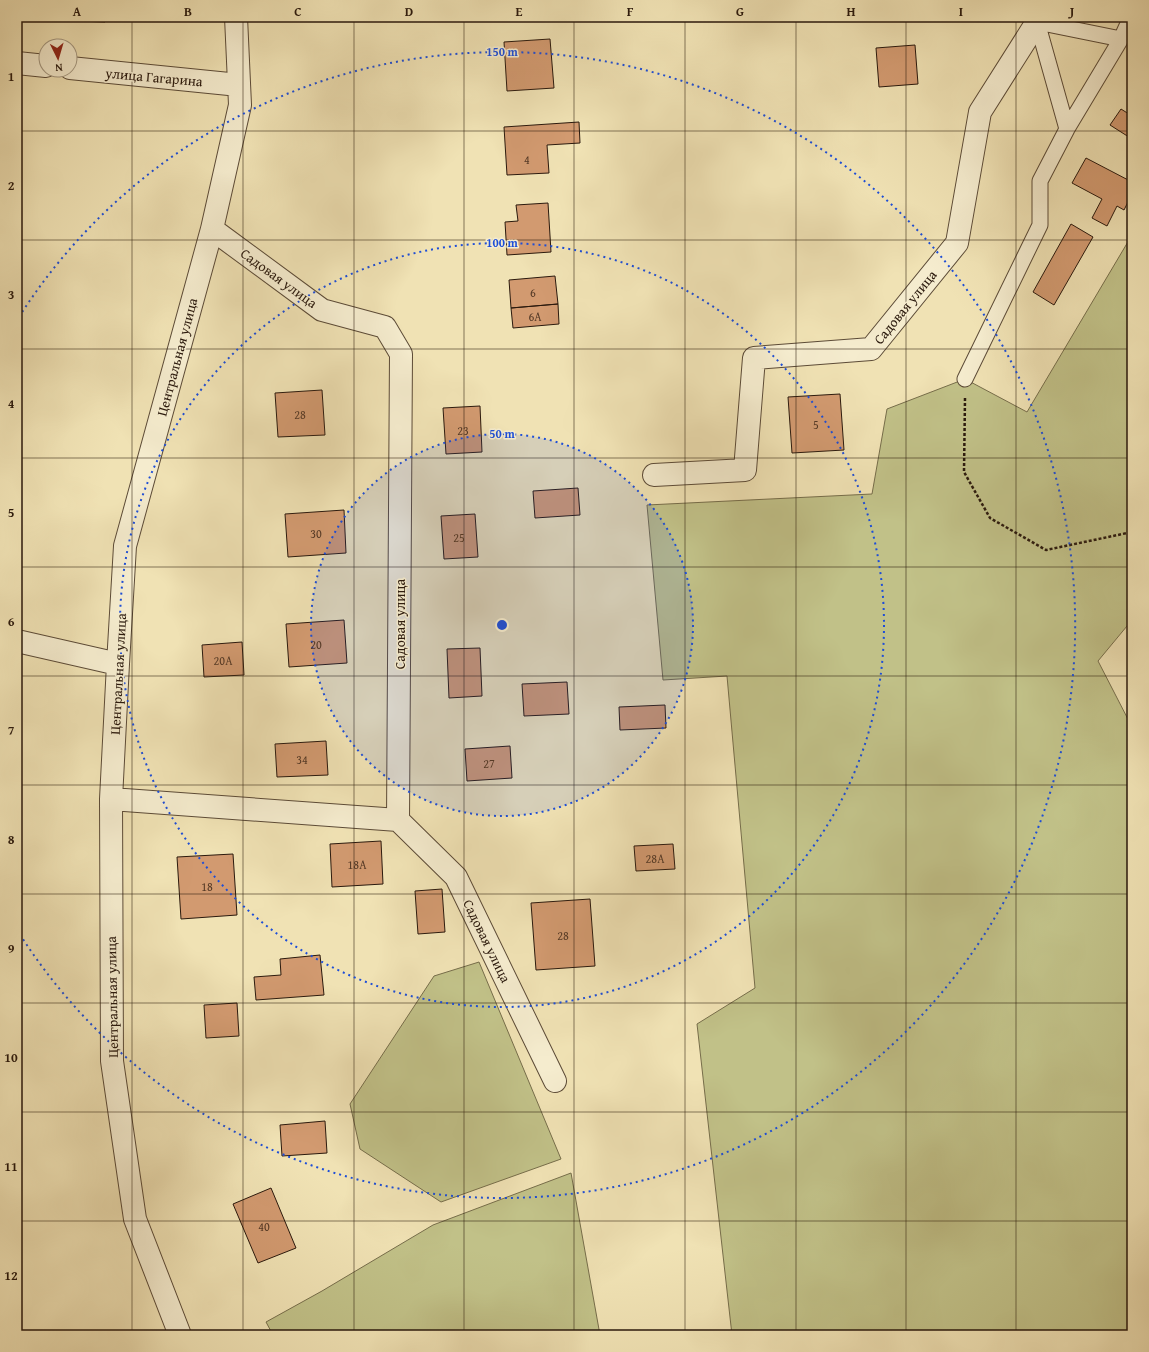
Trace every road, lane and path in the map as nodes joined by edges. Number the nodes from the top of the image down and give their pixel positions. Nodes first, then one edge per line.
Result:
1 (236, 17) edge
2 (1131, 17) edge
3 (1037, 20) edge
4 (1121, 40) junction
5 (17, 63) edge
6 (38, 65) edge
7 (78, 69) edge
8 (239, 85) junction
9 (1067, 129) junction
10 (212, 229) junction
11 (965, 379) joint
12 (654, 475) dead end
13 (1132, 532) edge
14 (17, 641) edge
15 (118, 664) junction
16 (111, 799) junction
17 (398, 820) junction
18 (555, 1081) dead end
19 (175, 1334) edge

1 - 8 street, Центральная улица
2 - 4 lane
3 - 4 lane
3 - 9 lane
3 - 12 street, Садовая улица
4 - 9 lane
5 - 6 street
7 - 8 street, улица Гагарина
8 - 10 street, Центральная улица
9 - 11 lane
10 - 15 street, Центральная улица
10 - 17 street, Садовая улица
11 - 13 path
14 - 15 street
15 - 16 street, Центральная улица
16 - 17 street
16 - 19 street, Центральная улица
17 - 18 street, Садовая улица

